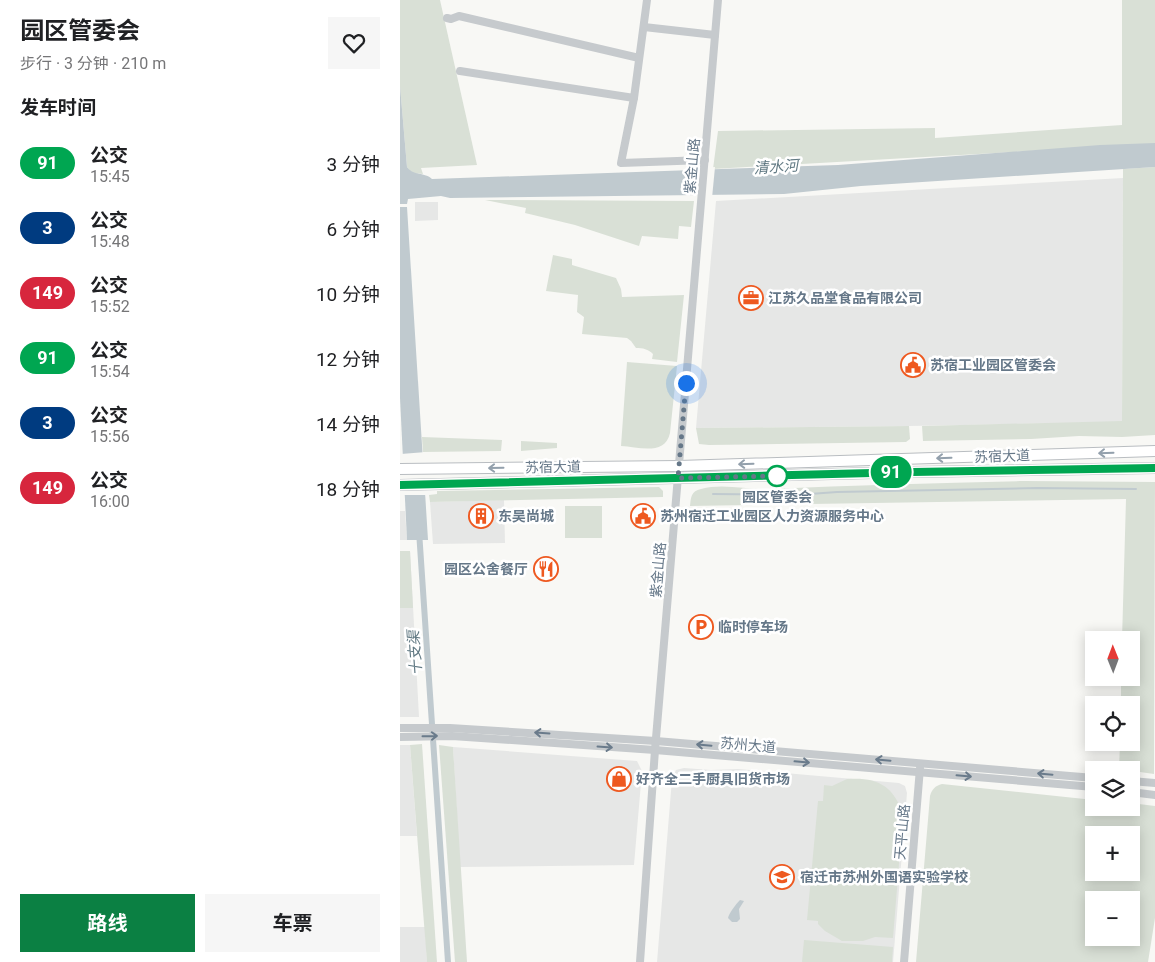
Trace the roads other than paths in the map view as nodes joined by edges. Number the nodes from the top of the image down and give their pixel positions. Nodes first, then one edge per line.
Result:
1 (646, 0) edge
2 (718, 0) edge
3 (448, 18) dead end
4 (644, 27) junction
5 (715, 35) junction
6 (639, 58) junction
7 (460, 71) dead end
8 (634, 98) junction
9 (704, 160) junction
10 (1155, 451) edge
11 (680, 466) junction
12 (1155, 468) edge
13 (400, 469) edge
14 (678, 478) junction
15 (400, 485) edge
16 (403, 728) edge
17 (451, 732) junction
18 (404, 737) edge
19 (656, 741) junction
20 (655, 750) junction
21 (923, 763) junction
22 (922, 772) junction
23 (1085, 777) edge
24 (1140, 782) edge
25 (1155, 783) edge
26 (1085, 786) edge
27 (1140, 793) edge
28 (1155, 795) edge
29 (640, 962) edge
30 (906, 962) edge

1 - 4 street
2 - 5 street, 紫金山路
3 - 6 street
4 - 5 street
4 - 6 street
5 - 9 street, 紫金山路
6 - 8 street
7 - 8 street
8 - 9 street
9 - 11 street, 紫金山路
10 -> 11 main road, 苏宿大道
11 -> 13 main road, 苏宿大道
11 - 14 street, 紫金山路
12 - 14 main road, 苏宿大道
14 - 15 main road, 苏宿大道
14 - 19 street, 紫金山路
16 - 17 street, 苏州大道
18 -> 17 street, 苏州大道
19 -> 17 street, 苏州大道
17 -> 20 street, 苏州大道
19 - 20 street, 紫金山路
21 -> 19 street, 苏州大道
20 -> 22 street, 苏州大道
20 - 29 street, 紫金山路
21 - 22 street, 天平山路
23 -> 21 street, 苏州大道
22 -> 26 street, 苏州大道
22 - 30 street, 天平山路
24 - 25 street
27 - 28 street

